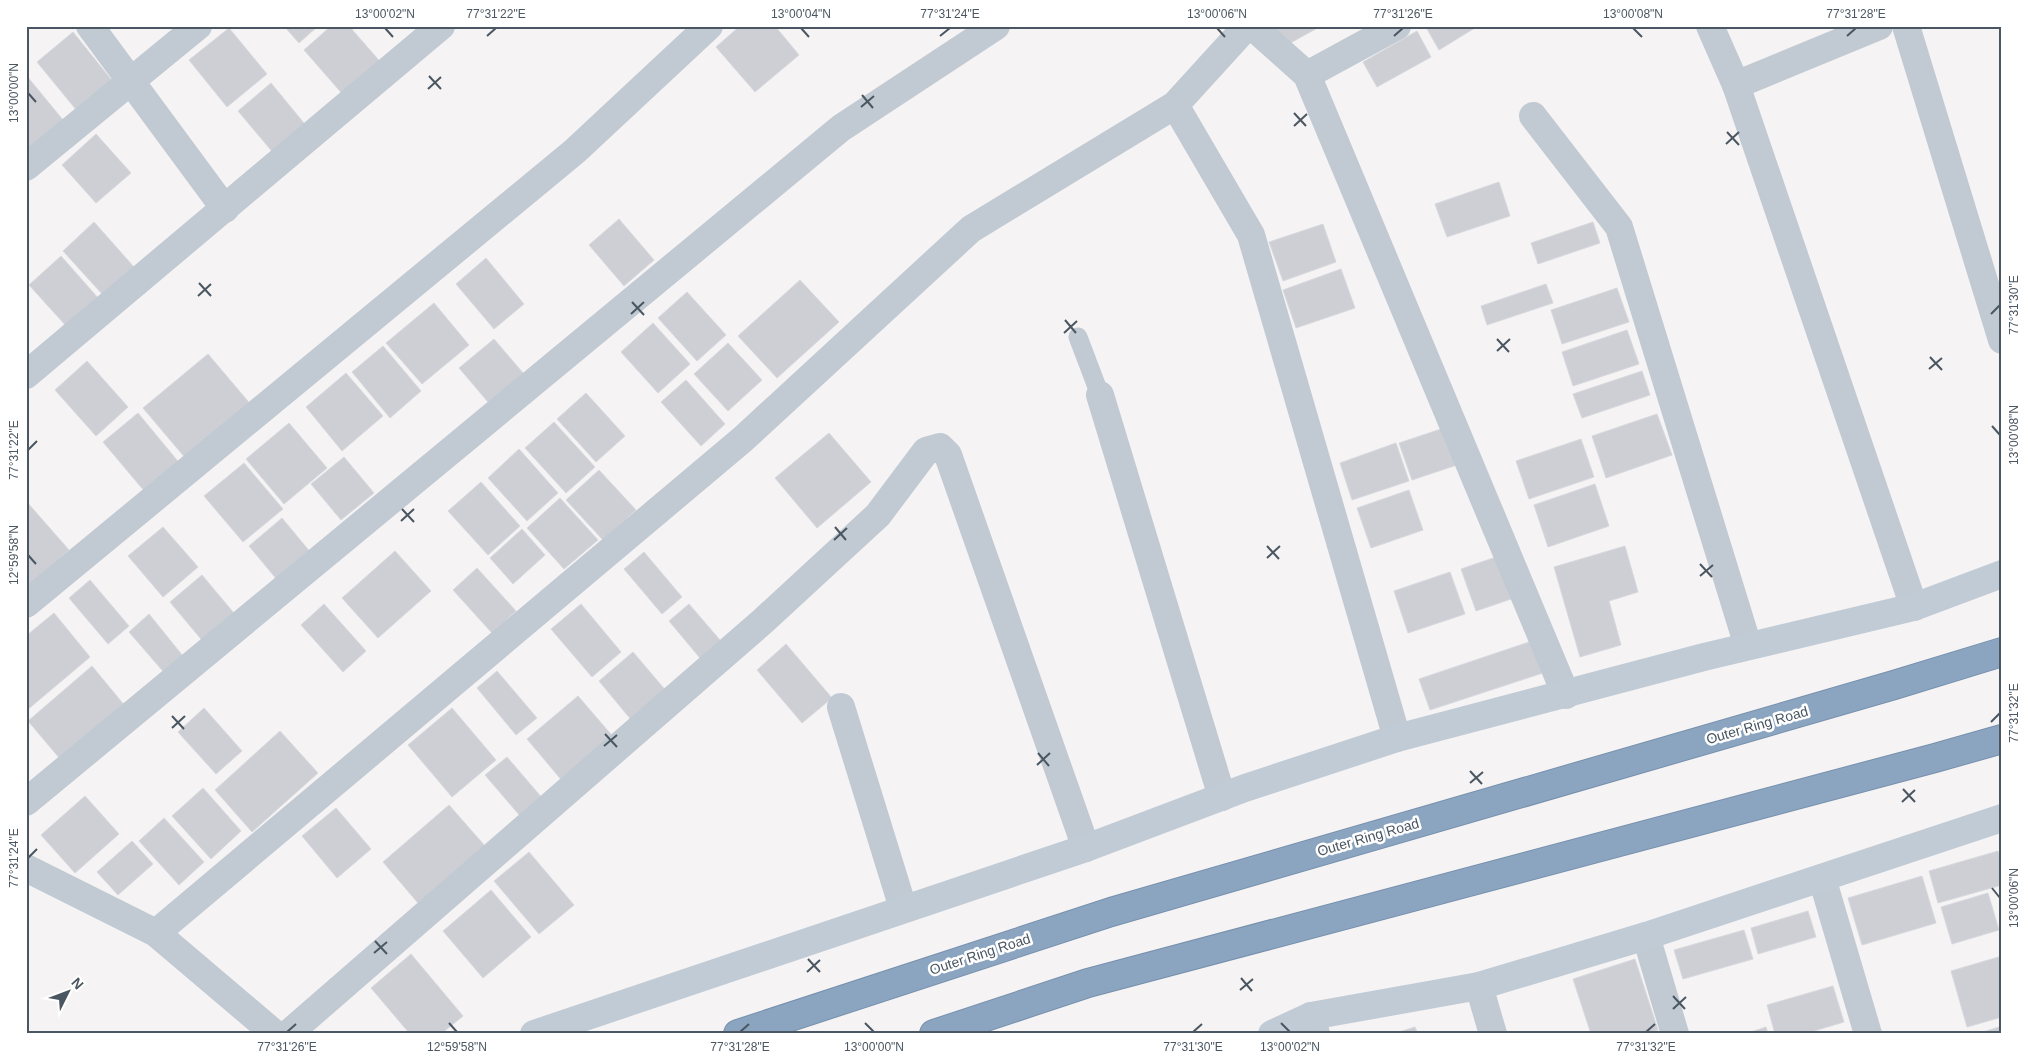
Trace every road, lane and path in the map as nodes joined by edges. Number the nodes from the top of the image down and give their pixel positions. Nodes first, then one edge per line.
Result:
1 (90, 26) edge
2 (198, 26) edge
3 (441, 26) edge
4 (709, 26) edge
5 (996, 26) edge
6 (1247, 26) edge
7 (1252, 26) edge
8 (1397, 26) edge
9 (1710, 26) edge
10 (1879, 26) edge
11 (1906, 26) edge
12 (1308, 75) junction
13 (130, 82) junction
14 (1736, 85) junction
15 (1175, 106) junction
16 (1532, 116) dead end
17 (26, 167) edge
18 (225, 208) junction
19 (1078, 337) dead end
20 (2002, 340) edge
21 (26, 375) edge
22 (1100, 395) joint
23 (2002, 574) edge
24 (26, 604) edge
25 (1914, 607) junction
26 (1748, 646) junction
27 (2002, 652) edge
28 (1566, 695) junction
29 (841, 707) dead end
30 (1397, 738) junction
31 (2002, 739) edge
32 (1222, 797) junction
33 (26, 802) edge
34 (2002, 818) edge
35 (1086, 848) junction
36 (26, 868) edge
37 (1822, 878) junction
38 (903, 908) junction
39 (156, 933) junction
40 (1646, 936) junction
41 (1479, 986) junction
42 (1313, 1025) edge
43 (275, 1034) edge
44 (288, 1034) edge
45 (534, 1034) edge
46 (738, 1034) edge
47 (934, 1034) edge
48 (1272, 1034) edge
49 (1494, 1034) edge
50 (1675, 1034) edge
51 (1868, 1034) edge

1 - 13 street
2 - 13 street
3 - 18 street
4 - 24 street
5 - 33 street
6 - 15 street
7 - 12 street
8 - 12 street
9 - 14 street
10 - 14 street
11 - 20 street
12 - 28 street
13 - 17 street
13 - 18 street
14 - 25 street
15 - 30 street
15 - 39 street
16 - 26 street
18 - 21 street
19 - 22 lane
22 - 32 street
23 - 25 street
25 - 26 street
26 - 28 street
27 - 46 highway, Outer Ring Road
28 - 30 street
29 - 38 street
30 - 32 street
31 - 47 highway
32 - 35 street
34 - 37 street
35 - 38 street
35 - 44 street
36 - 39 street
37 - 40 street
37 - 51 street
38 - 45 street
39 - 43 street
40 - 41 street
40 - 50 street
41 - 42 street
41 - 49 street
42 - 48 street

